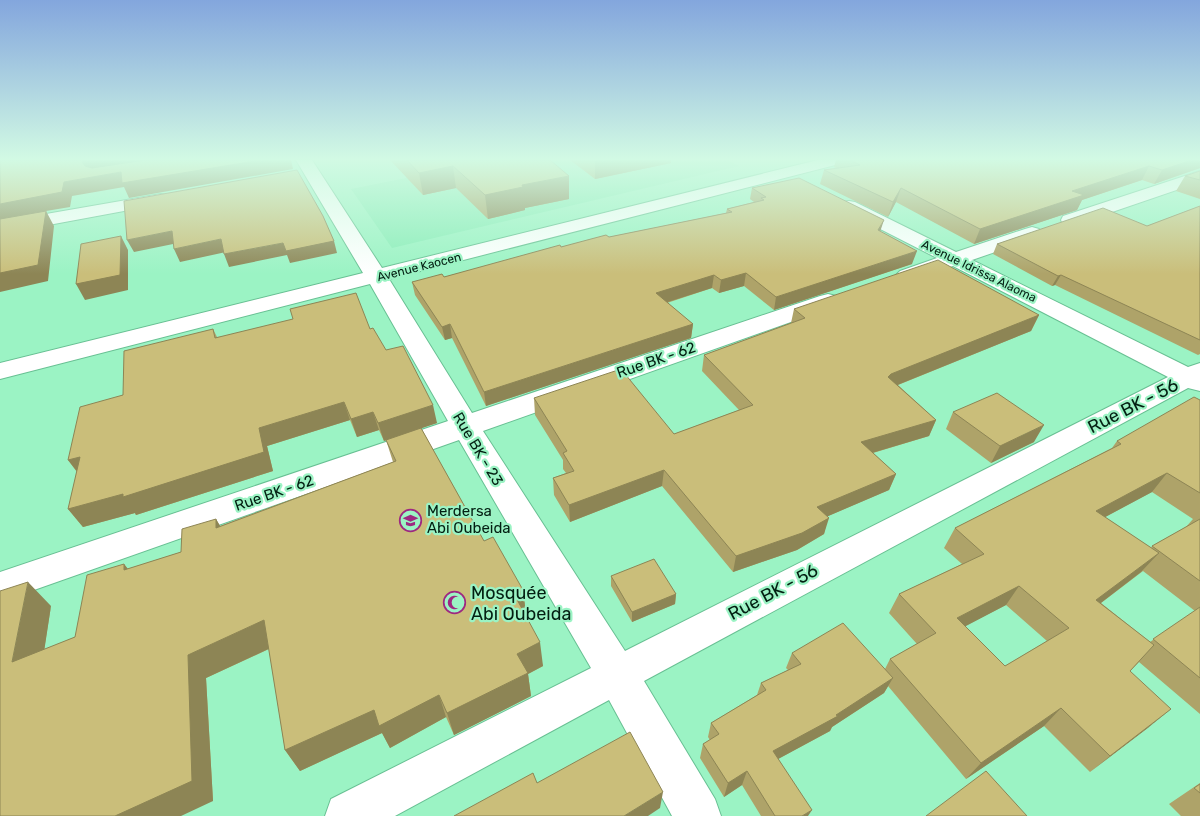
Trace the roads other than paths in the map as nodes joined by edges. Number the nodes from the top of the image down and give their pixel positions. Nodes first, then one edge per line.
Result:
1 (97, 198) edge
2 (168, 198) edge
3 (328, 198) edge
4 (685, 198) edge
5 (1135, 198) edge
6 (836, 200) edge
7 (96, 211) junction
8 (0, 228) edge
9 (954, 259) junction
10 (377, 278) junction
11 (880, 284) edge
12 (853, 293) edge
13 (0, 372) edge
14 (1196, 377) edge
15 (465, 427) junction
16 (0, 587) edge
17 (617, 674) junction
18 (348, 816) edge
19 (698, 816) edge

1 - 7 street
2 - 7 street
3 - 10 street, Rue BK - 23
4 - 10 street, Avenue Kaocen
5 - 9 street
6 - 9 street, Avenue Idrissa Alaoma
7 - 8 street
9 - 11 street
9 - 14 street, Avenue Idrissa Alaoma
10 - 13 street, Avenue Kaocen
10 - 15 street, Rue BK - 23
12 - 15 street, Rue BK - 62
14 - 17 street, Rue BK - 56
15 - 16 street, Rue BK - 62
15 - 17 street, Rue BK - 23
17 - 18 street, Rue BK - 56
17 - 19 street, Rue BK - 23

